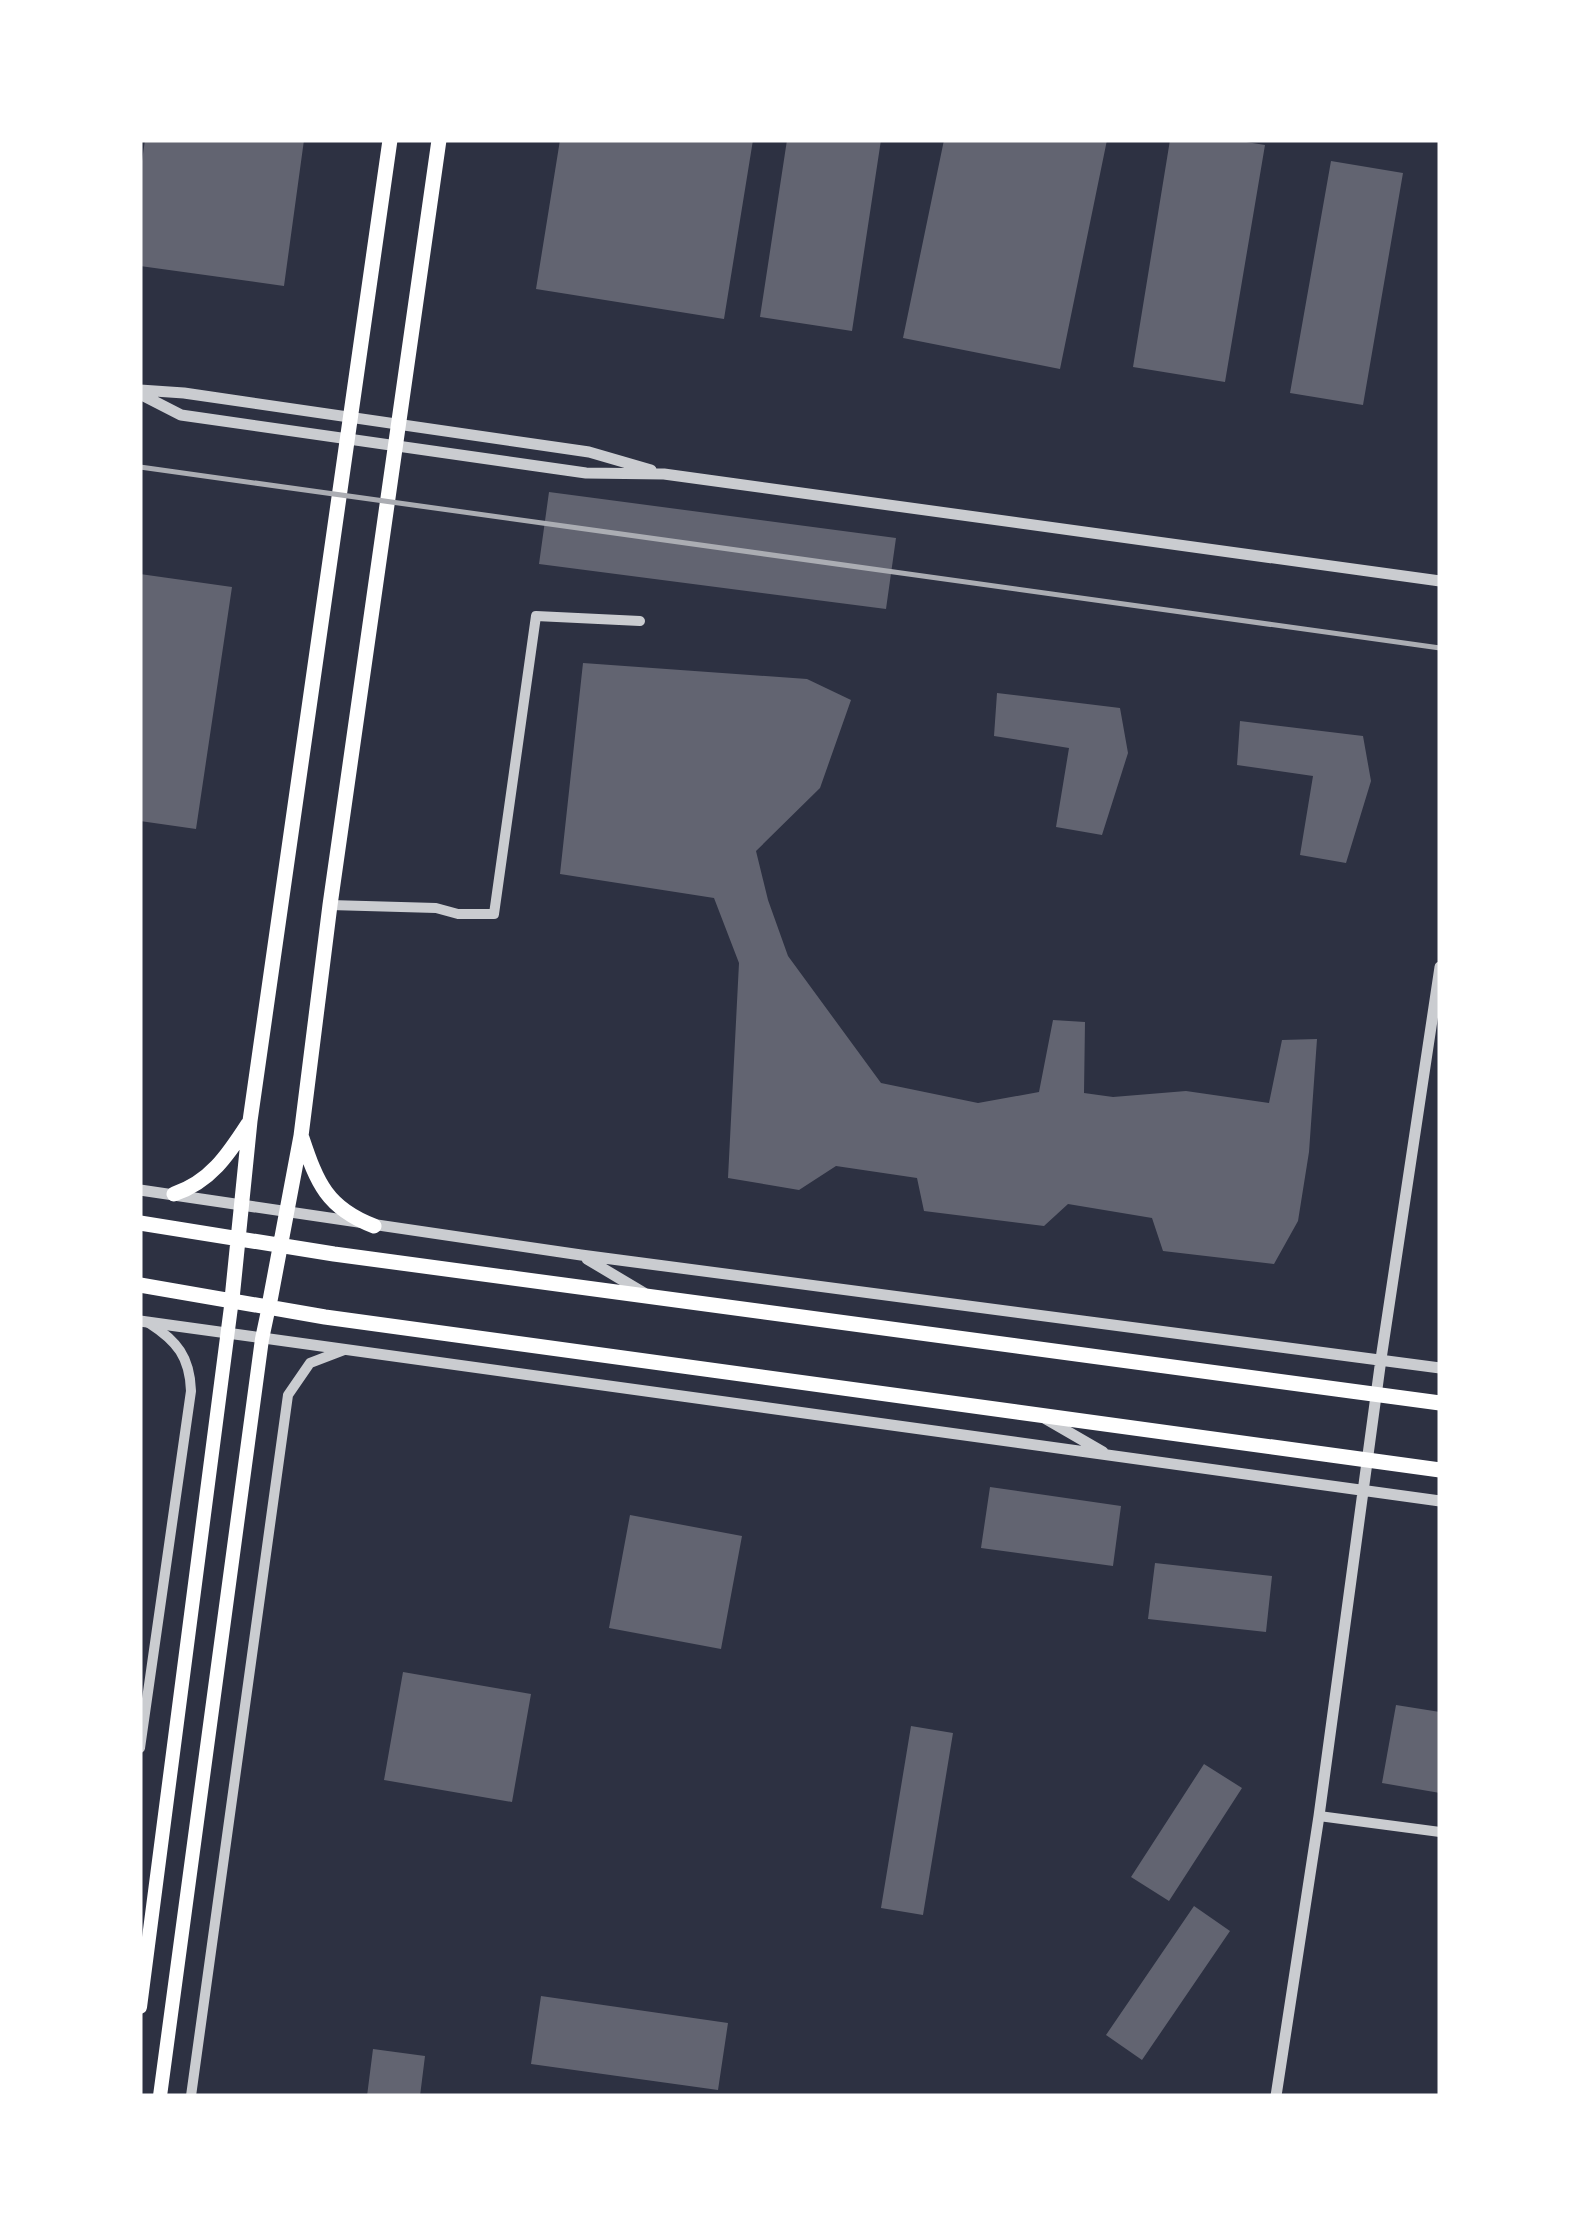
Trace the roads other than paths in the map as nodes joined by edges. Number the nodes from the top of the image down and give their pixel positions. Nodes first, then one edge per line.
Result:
1 (390, 140) edge
2 (439, 140) edge
3 (140, 392) edge
4 (352, 418) junction
5 (400, 424) junction
6 (349, 439) junction
7 (396, 446) junction
8 (664, 474) junction
9 (1440, 581) edge
10 (640, 621) dead end
11 (330, 905) junction
12 (1440, 968) edge
13 (1436, 1021) edge
14 (250, 1121) junction
15 (302, 1136) junction
16 (140, 1190) edge
17 (174, 1194) junction
18 (244, 1204) junction
19 (287, 1211) junction
20 (140, 1224) edge
21 (374, 1226) junction
22 (240, 1239) junction
23 (281, 1246) junction
24 (580, 1255) junction
25 (140, 1285) edge
26 (652, 1298) junction
27 (232, 1299) junction
28 (269, 1306) junction
29 (144, 1321) edge
30 (228, 1334) junction
31 (262, 1339) junction
32 (344, 1350) junction
33 (1380, 1359) junction
34 (1440, 1368) edge
35 (1376, 1393) junction
36 (1440, 1403) edge
37 (1038, 1415) junction
38 (1110, 1456) junction
39 (1367, 1461) junction
40 (1440, 1470) edge
41 (1363, 1490) junction
42 (1440, 1501) edge
43 (140, 1748) edge
44 (1320, 1816) junction
45 (1440, 1832) edge
46 (146, 1917) edge
47 (140, 2007) edge
48 (160, 2096) edge
49 (191, 2096) edge
50 (1276, 2096) edge

1 - 4 main road
2 - 5 main road
3 - 4 street
3 - 6 street
4 - 5 street
4 - 6 main road
5 - 7 main road
5 - 8 street
6 - 7 street
6 - 14 main road
7 - 8 street
7 - 11 main road
8 - 9 street
10 - 11 street
11 - 15 main road
12 - 13 street
13 - 33 street
14 - 17 main road
14 - 18 main road
15 - 19 main road
15 - 21 main road
16 - 17 street
17 - 18 street
18 - 19 street
18 - 22 main road
19 - 21 street
19 - 23 main road
20 - 22 main road
21 - 24 street
22 - 23 main road
22 - 27 main road
23 - 26 main road
23 - 28 main road
24 - 26 street
24 - 33 street
25 - 27 main road
26 - 35 main road
27 - 28 main road
27 - 30 main road
28 - 31 main road
28 - 37 main road
29 - 30 street
29 - 43 street
30 - 31 street
30 - 46 main road
31 - 32 street
31 - 48 main road
32 - 38 street
32 - 49 street
33 - 34 street
33 - 35 street
35 - 36 main road
35 - 39 street
37 - 38 street
37 - 39 main road
38 - 41 street
39 - 40 main road
39 - 41 street
41 - 42 street
41 - 44 street
44 - 45 street
44 - 50 street
46 - 47 main road

